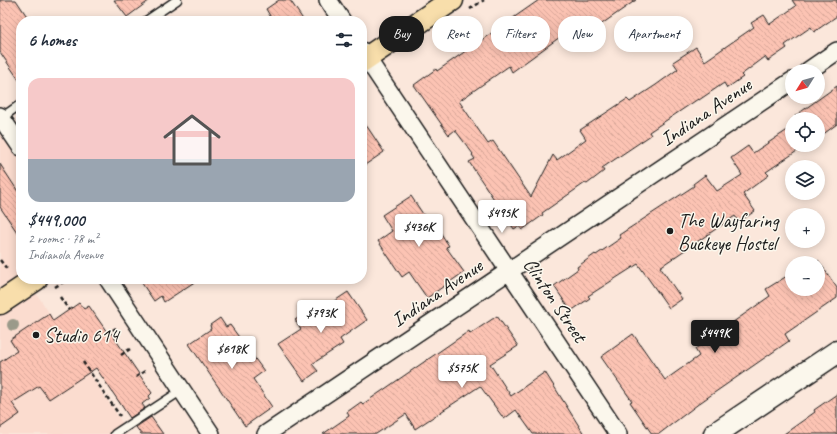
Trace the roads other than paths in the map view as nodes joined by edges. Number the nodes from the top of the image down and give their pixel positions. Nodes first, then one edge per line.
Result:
1 (177, 0) edge
2 (328, 0) edge
3 (452, 0) edge
4 (153, 16) edge
5 (339, 16) edge
6 (837, 51) edge
7 (367, 54) edge
8 (367, 60) edge
9 (818, 64) edge
10 (785, 86) edge
11 (16, 107) edge
12 (1, 117) edge
13 (16, 140) edge
14 (509, 271) junction
15 (28, 284) edge
16 (111, 284) edge
17 (0, 303) edge
18 (837, 352) edge
19 (182, 390) junction
20 (115, 434) edge
21 (211, 434) edge
22 (266, 434) edge
23 (618, 434) edge
24 (715, 434) edge

1 - 4 lane
2 - 5 street
3 - 7 main road
6 - 9 street
8 - 14 street, Clinton Street
10 - 14 street, Indiana Avenue
11 - 12 lane
12 - 13 street
14 - 22 street, Indiana Avenue
14 - 23 street, Clinton Street
15 - 17 main road
16 - 19 street
18 - 24 street
19 - 20 lane
19 - 21 street

